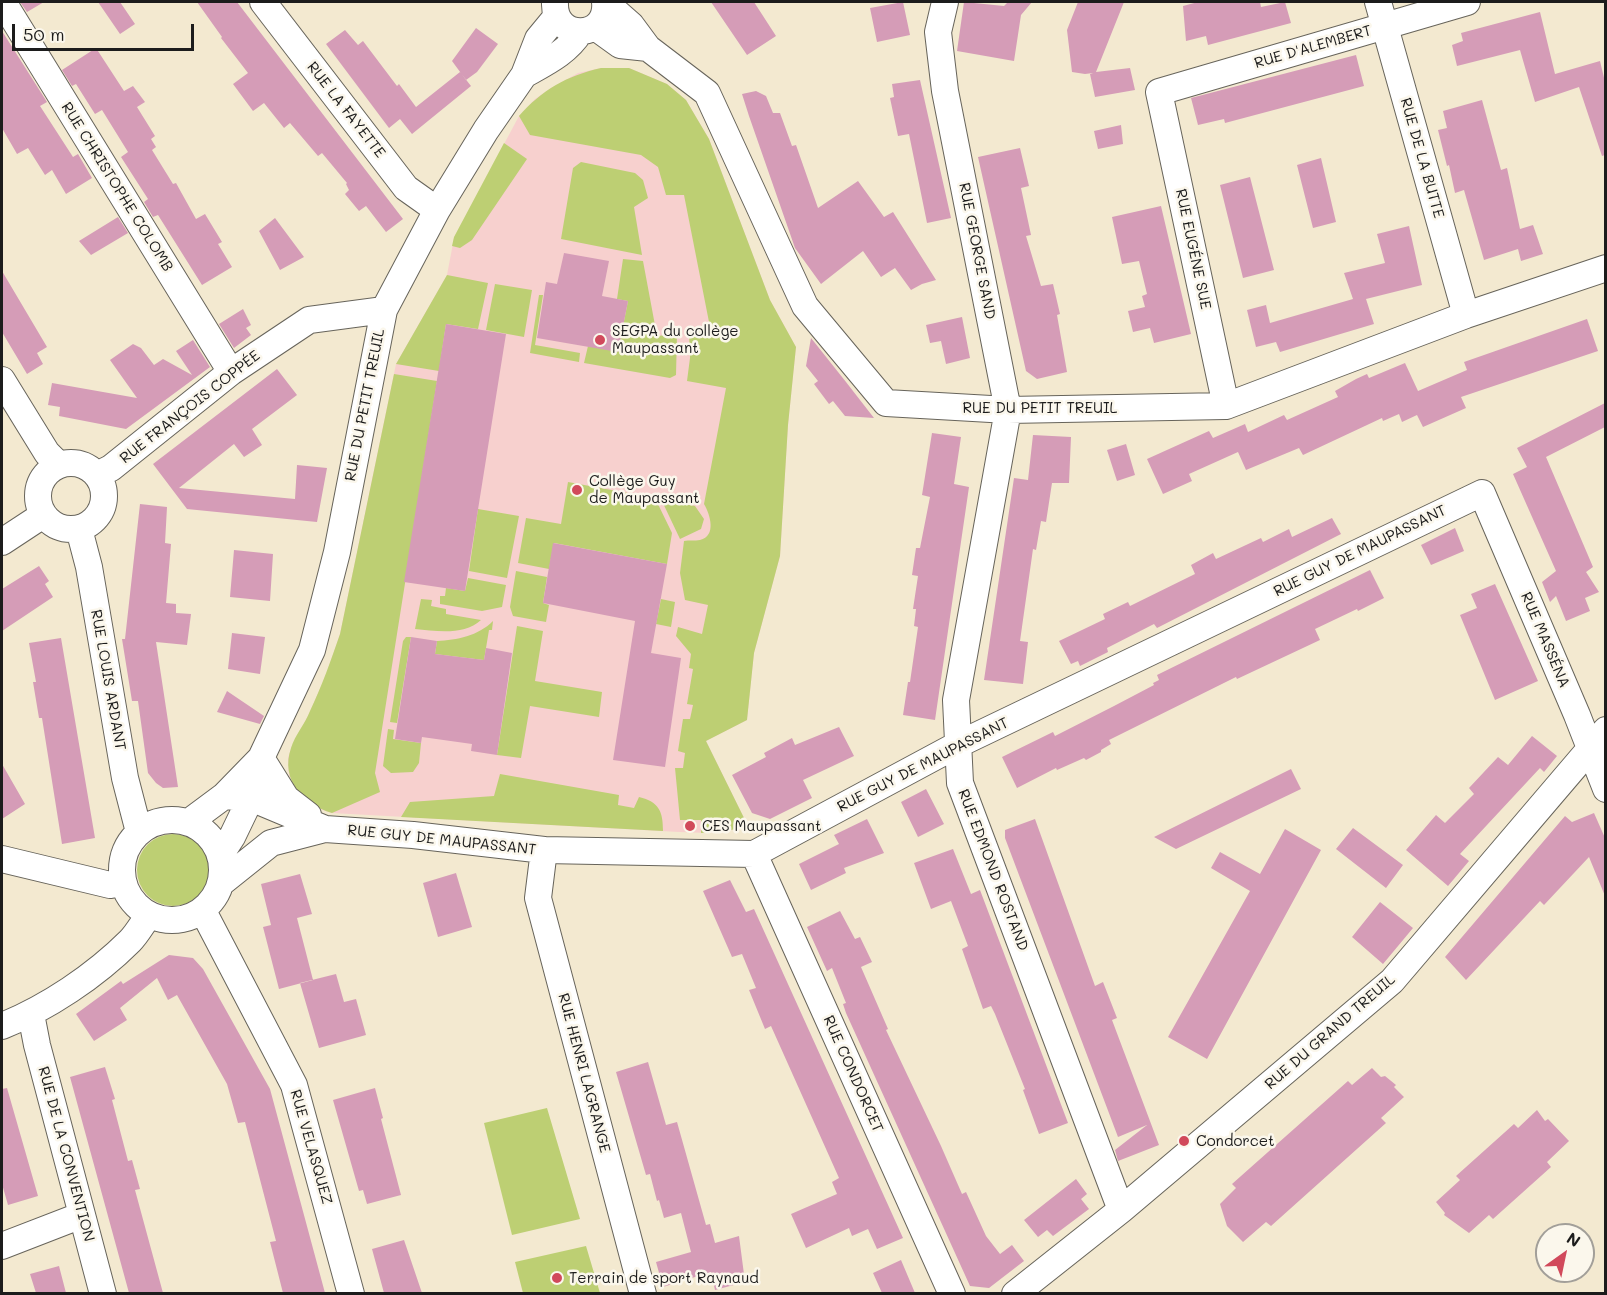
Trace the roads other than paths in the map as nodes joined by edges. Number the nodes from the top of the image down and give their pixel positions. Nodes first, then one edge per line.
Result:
1 (3, 2) edge
2 (262, 2) edge
3 (606, 2) edge
4 (945, 2) edge
5 (1467, 2) edge
6 (556, 9) edge
7 (1381, 14) edge
8 (588, 29) junction
9 (648, 48) junction
10 (524, 75) junction
11 (1159, 92) joint
12 (437, 210) junction
13 (1605, 268) edge
14 (384, 310) junction
15 (1466, 315) junction
16 (231, 372) junction
17 (2, 380) edge
18 (1226, 406) junction
19 (1008, 410) junction
20 (59, 465) junction
21 (97, 475) junction
22 (1482, 493) joint
23 (43, 515) junction
24 (79, 529) junction
25 (2, 542) edge
26 (1597, 740) edge
27 (957, 745) junction
28 (261, 758) junction
29 (1605, 789) edge
30 (224, 796) junction
31 (250, 798) junction
32 (189, 822) junction
33 (325, 829) junction
34 (139, 832) junction
35 (544, 850) junction
36 (221, 854) junction
37 (754, 854) junction
38 (2, 859) edge
39 (123, 882) junction
40 (221, 883) junction
41 (203, 911) junction
42 (148, 915) junction
43 (31, 1014) junction
44 (2, 1026) edge
45 (1121, 1210) junction
46 (82, 1215) junction
47 (2, 1246) edge
48 (104, 1293) edge
49 (351, 1293) edge
50 (643, 1293) edge
51 (952, 1293) edge
52 (1015, 1293) edge

1 - 16 street, RUE CHRISTOPHE COLOMB
2 - 12 street, RUE LA FAYETTE
3 - 8 street
3 - 9 street, RUE DU PETIT TREUIL
4 - 19 street, RUE GEORGE SAND
5 - 7 street, RUE D'ALEMBERT
6 - 8 street
6 - 10 street, RUE DU PETIT TREUIL
7 - 11 street, RUE D'ALEMBERT
7 - 15 street, RUE DE LA BUTTE
8 - 9 street, RUE DU PETIT TREUIL
8 - 10 street, RUE DU PETIT TREUIL
9 - 19 street, RUE DU PETIT TREUIL
10 - 12 street, RUE DU PETIT TREUIL
11 - 18 street, RUE EUGÉNE SUE
12 - 14 street, RUE DU PETIT TREUIL
13 - 15 street, RUE DU PETIT TREUIL
14 - 16 street, RUE FRANÇOIS COPPÉE
14 - 28 street, RUE DU PETIT TREUIL
15 - 18 street, RUE DU PETIT TREUIL
16 - 21 street, RUE FRANÇOIS COPPÉE
17 - 20 street
18 - 19 street, RUE DU PETIT TREUIL
19 - 27 street, RUE EDMOND ROSTAND
20 - 21 street
20 - 23 street
21 - 24 street
22 - 26 street, RUE MASSÉNA
22 - 27 street, RUE GUY DE MAUPASSANT
23 - 24 street
23 - 25 street
24 - 34 street, RUE LOUIS ARDANT
26 - 29 street, RUE MASSÉNA
26 - 45 street, RUE DU GRAND TREUIL
27 - 37 street, RUE GUY DE MAUPASSANT
27 - 45 street, RUE EDMOND ROSTAND
28 - 30 street, RUE DU PETIT TREUIL
28 - 31 street, RUE DU PETIT TREUIL
28 - 33 street
30 - 31 street, RUE GUY DE MAUPASSANT
30 - 32 street, RUE DU PETIT TREUIL
31 - 33 street, RUE GUY DE MAUPASSANT
31 - 36 street, RUE DU PETIT TREUIL
32 - 34 street
32 - 36 street
33 - 35 street, RUE GUY DE MAUPASSANT
33 - 40 street, RUE GUY DE MAUPASSANT
34 - 39 street
35 - 37 street, RUE GUY DE MAUPASSANT
35 - 50 street, RUE HENRI LAGRANGE
36 - 40 street
37 - 51 street, RUE CONDORCET
38 - 39 street
39 - 42 street
40 - 41 street
41 - 42 street
41 - 49 street, RUE VELASQUEZ
42 - 43 street
43 - 44 street
43 - 46 street, RUE DE LA CONVENTION
45 - 52 street, RUE DU GRAND TREUIL
46 - 47 street
46 - 48 street, RUE DE LA CONVENTION

